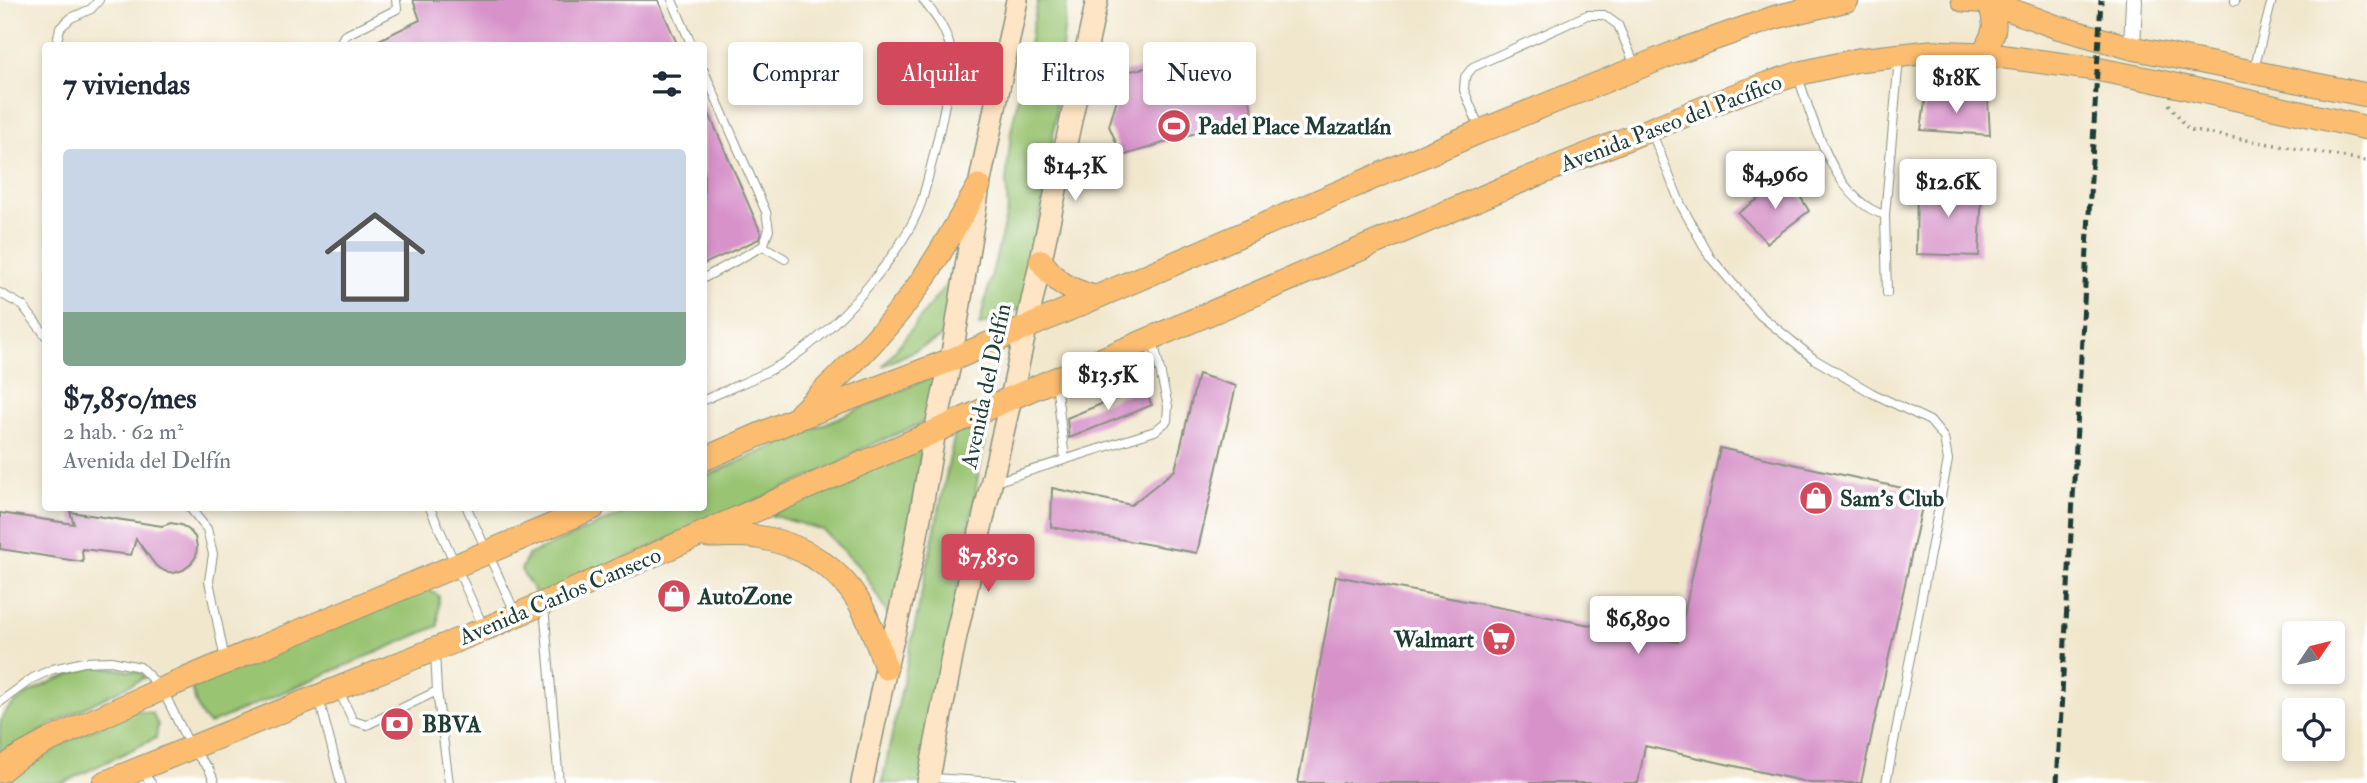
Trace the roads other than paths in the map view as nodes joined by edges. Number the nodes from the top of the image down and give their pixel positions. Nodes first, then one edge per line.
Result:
1 (99, 0) edge
2 (396, 0) edge
3 (672, 0) edge
4 (923, 0) edge
5 (1017, 0) edge
6 (1097, 0) edge
7 (1847, 0) edge
8 (1963, 0) edge
9 (2134, 0) edge
10 (2272, 0) edge
11 (1989, 2) junction
12 (1817, 4) edge
13 (57, 42) edge
14 (341, 42) edge
15 (690, 42) edge
16 (2132, 48) junction
17 (1983, 54) junction
18 (1900, 56) junction
19 (1637, 68) junction
20 (2253, 72) junction
21 (1797, 74) junction
22 (707, 78) edge
23 (2367, 95) edge
24 (2367, 128) edge
25 (1650, 130) junction
26 (1481, 131) junction
27 (979, 186) junction
28 (1885, 215) junction
29 (763, 246) junction
30 (785, 259) dead end
31 (1041, 261) junction
32 (707, 276) edge
33 (0, 293) edge
34 (1887, 293) dead end
35 (1094, 297) junction
36 (1025, 326) junction
37 (42, 331) edge
38 (1152, 338) junction
39 (951, 360) junction
40 (1055, 379) junction
41 (1012, 398) junction
42 (707, 399) edge
43 (793, 421) junction
44 (935, 431) junction
45 (707, 459) edge
46 (1065, 460) junction
47 (992, 483) junction
48 (192, 511) edge
49 (431, 511) edge
50 (468, 511) edge
51 (586, 511) edge
52 (702, 536) junction
53 (487, 554) junction
54 (456, 567) junction
55 (544, 603) junction
56 (516, 615) junction
57 (485, 629) junction
58 (434, 649) junction
59 (225, 663) junction
60 (886, 668) junction
61 (162, 689) junction
62 (437, 691) junction
63 (328, 692) junction
64 (0, 702) edge
65 (191, 748) junction
66 (0, 771) edge
67 (145, 776) edge
68 (928, 780) edge
69 (104, 783) edge
70 (215, 783) edge
71 (341, 783) edge
72 (449, 783) edge
73 (559, 783) edge
74 (862, 783) edge
75 (1015, 783) edge
76 (1886, 783) edge

1 - 13 lane
2 - 14 lane
3 - 15 lane
4 - 42 lane
5 - 27 street, Avenida del Delfín
6 - 31 street, Avenida del Delfín
7 - 12 main road
8 - 11 main road
9 - 16 street
10 - 20 lane
11 - 16 main road
11 - 17 main road
12 - 19 main road
16 - 20 main road
17 - 18 main road, Avenida Paseo del Pacífico
17 - 24 main road, Avenida Paseo del Pacífico
18 - 21 main road, Avenida Paseo del Pacífico
18 - 28 lane
19 - 26 main road
19 - 26 lane
20 - 23 main road
21 - 25 main road, Avenida Paseo del Pacífico
21 - 28 lane
22 - 29 lane
25 - 38 main road, Avenida Paseo del Pacífico
25 - 76 lane
26 - 35 main road
27 - 39 street, Avenida del Delfín
27 - 43 main road
28 - 34 lane
29 - 30 lane
29 - 32 lane
31 - 35 main road
31 - 36 street, Avenida del Delfín
33 - 37 lane
35 - 36 main road
36 - 39 main road
36 - 41 street, Avenida del Delfín
38 - 40 main road, Avenida Paseo del Pacífico
38 - 46 lane
39 - 43 main road
39 - 44 street, Avenida del Delfín
40 - 41 main road, Avenida Paseo del Pacífico
40 - 46 lane
41 - 44 main road, Avenida Carlos Canseco
41 - 47 street, Avenida del Delfín
43 - 45 main road
44 - 52 main road, Avenida Carlos Canseco
44 - 60 street, Avenida del Delfín
46 - 47 lane
47 - 68 street, Avenida del Delfín
48 - 59 lane
49 - 54 lane
50 - 53 lane
51 - 53 main road
52 - 55 main road, Avenida Carlos Canseco
52 - 60 main road
53 - 54 main road
53 - 56 lane
54 - 57 lane
54 - 59 main road
55 - 56 main road, Avenida Carlos Canseco
55 - 73 lane
56 - 57 main road, Avenida Carlos Canseco
57 - 58 main road, Avenida Carlos Canseco
58 - 62 lane
58 - 63 main road, Avenida Carlos Canseco
59 - 61 main road
60 - 74 street, Avenida del Delfín
61 - 64 lane
61 - 65 lane
61 - 66 main road
62 - 63 lane
62 - 72 lane
63 - 65 main road, Avenida Carlos Canseco
63 - 71 lane
65 - 67 main road, Avenida Carlos Canseco
65 - 70 lane
67 - 69 main road, Avenida Carlos Canseco
68 - 75 lane

